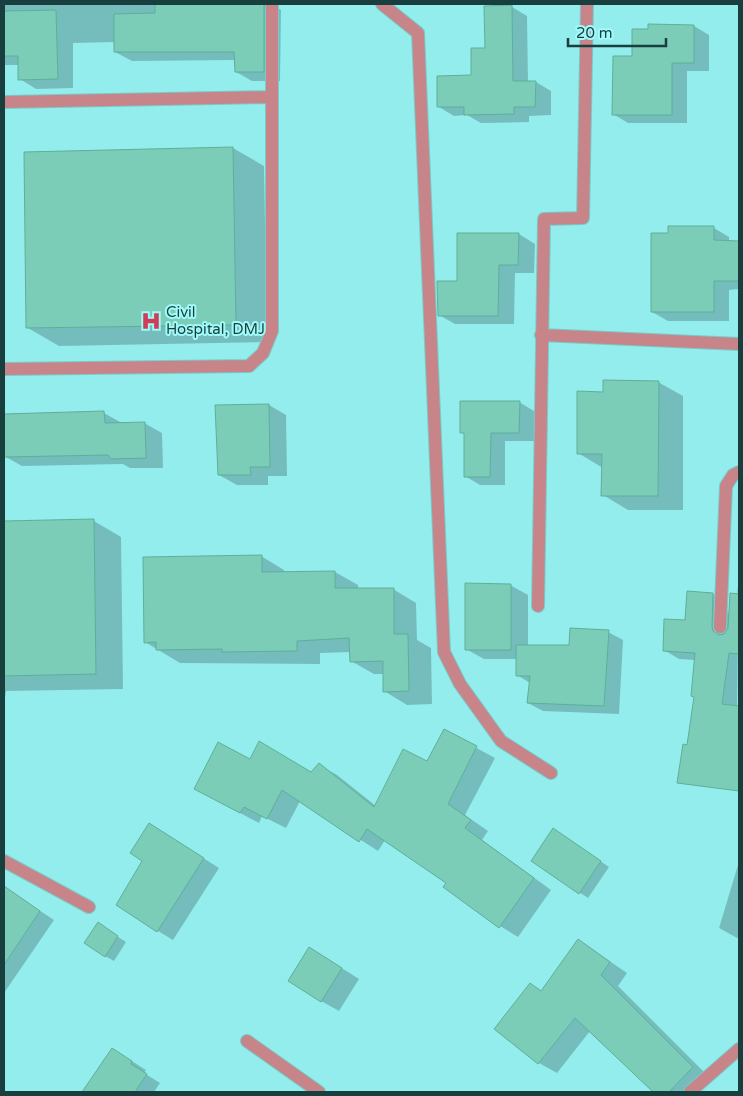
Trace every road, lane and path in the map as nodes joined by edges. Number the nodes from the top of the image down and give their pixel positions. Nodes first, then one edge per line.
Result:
1 (272, 4) edge
2 (382, 4) edge
3 (587, 4) edge
4 (272, 97) junction
5 (4, 102) edge
6 (541, 335) junction
7 (739, 344) edge
8 (4, 369) edge
9 (739, 472) edge
10 (538, 606) dead end
11 (720, 627) dead end
12 (551, 773) dead end
13 (4, 861) edge
14 (89, 907) dead end
15 (247, 1041) dead end
16 (739, 1049) edge
17 (319, 1092) edge
18 (690, 1092) edge

1 - 4 street
2 - 12 street
3 - 6 street
4 - 5 street
4 - 8 street
6 - 7 street
6 - 10 street
9 - 11 street
13 - 14 street
15 - 17 street
16 - 18 street

